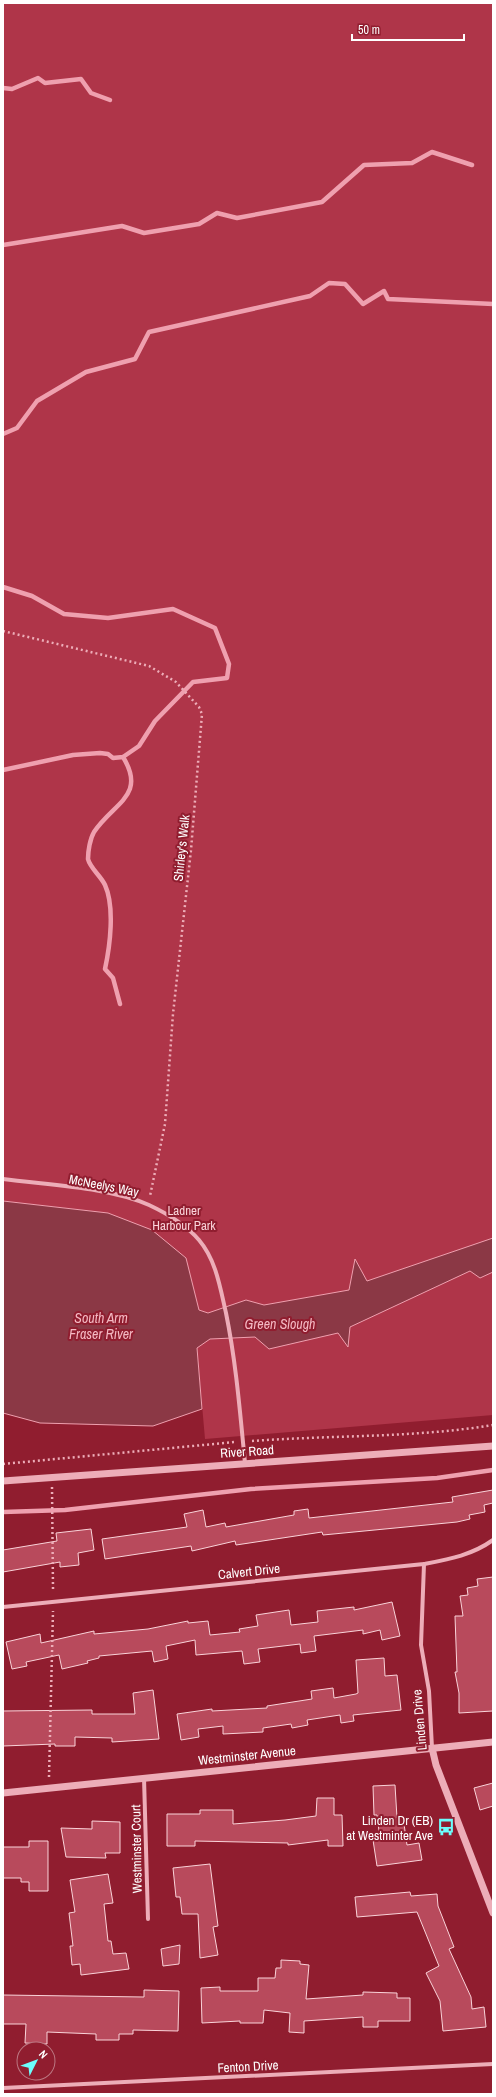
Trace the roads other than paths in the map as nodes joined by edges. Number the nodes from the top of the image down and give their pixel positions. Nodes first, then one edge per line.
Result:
1 (3, 1179) edge
2 (493, 1446) edge
3 (245, 1463) junction
4 (3, 1481) edge
5 (493, 1540) edge
6 (424, 1564) junction
7 (3, 1607) edge
8 (493, 1742) edge
9 (432, 1748) junction
10 (144, 1778) junction
11 (3, 1793) edge
12 (493, 1913) edge
13 (148, 1919) dead end
14 (493, 2064) edge
15 (3, 2088) edge

1 - 3 street, McNeelys Way
2 - 3 street, River Road
3 - 4 street, River Road
5 - 6 street, Calvert Drive
6 - 7 street, Calvert Drive
6 - 9 street, Linden Drive
8 - 9 street, Westminster Avenue
9 - 10 street, Westminster Avenue
9 - 12 street, Linden Drive
10 - 11 street, Westminster Avenue
10 - 13 street, Westminster Court
14 - 15 street, Fenton Drive

